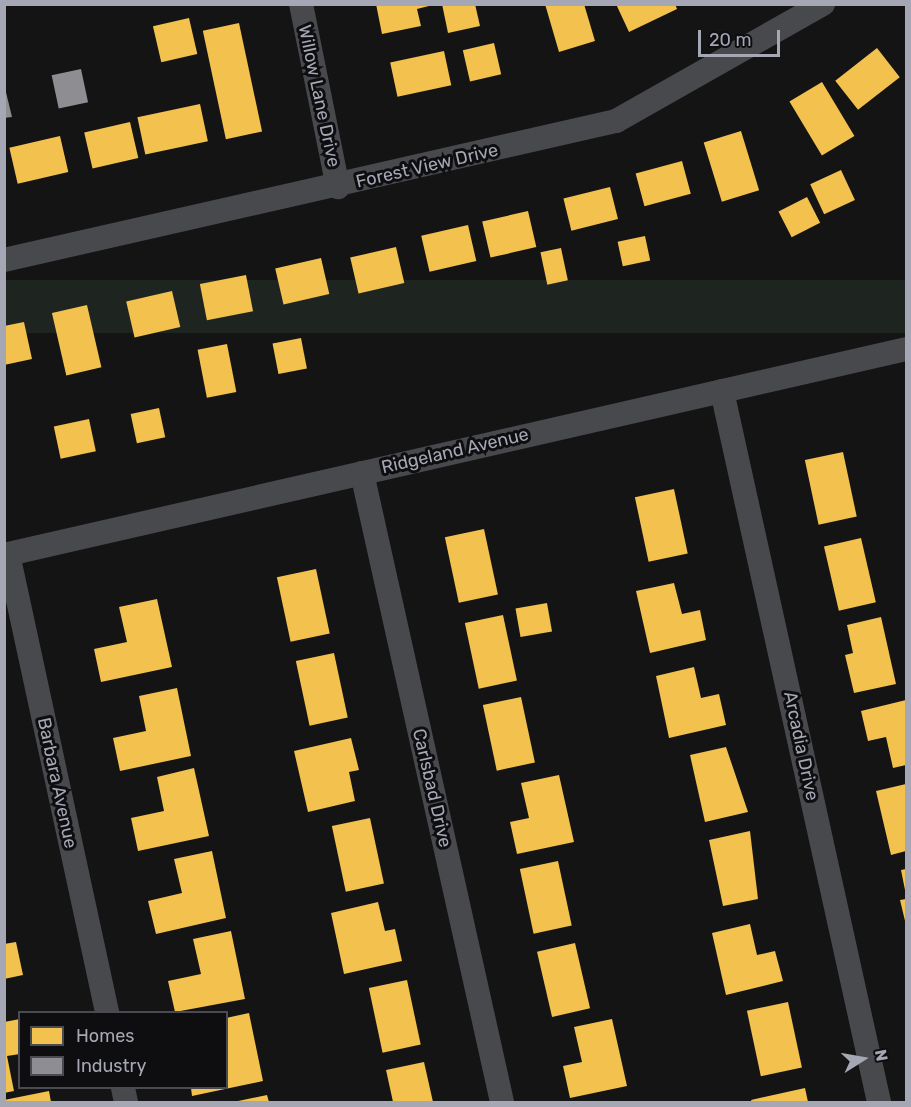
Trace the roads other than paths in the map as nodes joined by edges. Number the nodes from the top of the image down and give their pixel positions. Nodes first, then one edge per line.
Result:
1 (300, 4) edge
2 (823, 4) edge
3 (338, 187) junction
4 (4, 260) edge
5 (906, 349) edge
6 (722, 390) junction
7 (362, 472) junction
8 (6, 554) edge
9 (106, 1011) edge
10 (502, 1102) edge
11 (879, 1102) edge

1 - 3 street, Willow Lane Drive
2 - 3 street, Forest View Drive
3 - 4 street, Forest View Drive
5 - 6 street, Ridgeland Avenue
6 - 7 street, Ridgeland Avenue
6 - 11 street, Arcadia Drive
7 - 8 street, Ridgeland Avenue
7 - 10 street, Carlsbad Drive
8 - 9 street, Barbara Avenue

